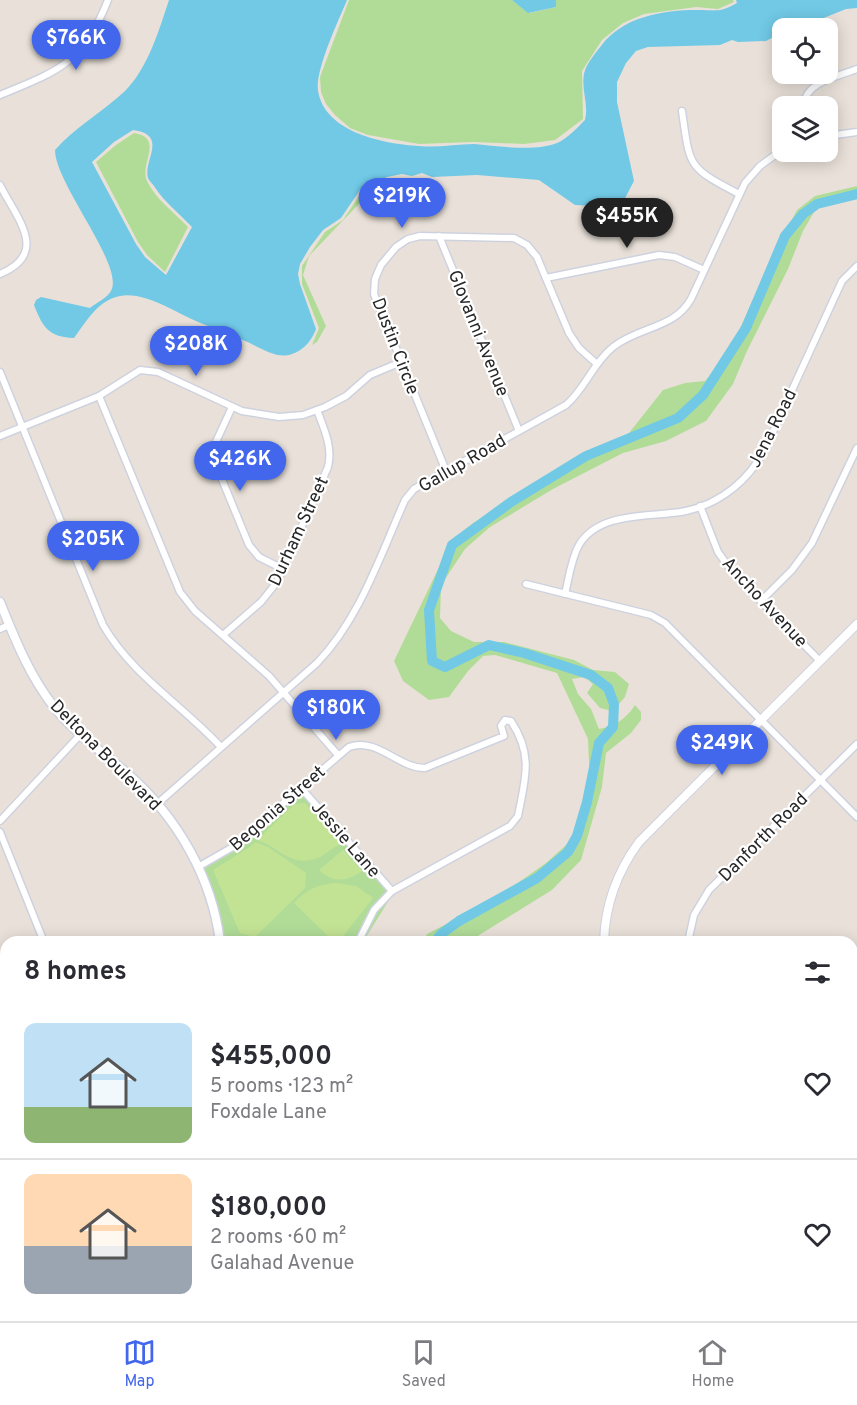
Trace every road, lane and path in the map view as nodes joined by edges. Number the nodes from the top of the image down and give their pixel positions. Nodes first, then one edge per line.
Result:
1 (108, 0) edge
2 (857, 69) edge
3 (0, 95) edge
4 (806, 96) edge
5 (682, 111) dead end
6 (857, 132) edge
7 (838, 135) edge
8 (772, 157) edge
9 (0, 185) edge
10 (739, 194) junction
11 (439, 236) junction
12 (857, 266) edge
13 (704, 270) junction
14 (0, 274) edge
15 (546, 278) junction
16 (401, 362) junction
17 (597, 364) junction
18 (0, 372) edge
19 (99, 396) junction
20 (232, 407) junction
21 (316, 410) junction
22 (22, 427) junction
23 (519, 431) junction
24 (0, 436) edge
25 (857, 448) edge
26 (446, 471) junction
27 (700, 506) junction
28 (283, 569) junction
29 (526, 584) dead end
30 (565, 594) junction
31 (0, 602) edge
32 (761, 602) junction
33 (857, 624) edge
34 (9, 625) junction
35 (0, 629) edge
36 (223, 635) junction
37 (820, 662) junction
38 (284, 692) junction
39 (761, 720) junction
40 (80, 735) junction
41 (857, 744) edge
42 (221, 747) junction
43 (338, 755) junction
44 (820, 780) junction
45 (301, 788) junction
46 (157, 804) junction
47 (857, 817) edge
48 (0, 821) edge
49 (0, 832) edge
50 (198, 867) junction
51 (392, 891) junction
52 (42, 936) edge
53 (219, 936) edge
54 (361, 936) edge
55 (605, 936) edge
56 (689, 936) edge

1 - 3 street
2 - 4 street
5 - 10 street
6 - 7 street
8 - 10 street, Gallup Road
9 - 14 street
10 - 13 street, Gallup Road
11 - 15 street, Dustin Circle
11 - 16 street, Dustin Circle
11 - 23 street, Glovanni Avenue
12 - 27 street, Jena Road
13 - 15 street
13 - 17 street, Gallup Road
15 - 17 street, Dustin Circle
16 - 21 street
16 - 26 street, Dustin Circle
17 - 23 street, Gallup Road
18 - 22 street
19 - 20 street
19 - 22 street
19 - 36 street
20 - 21 street
20 - 28 street
21 - 28 street, Durham Street
22 - 24 street
22 - 42 street
23 - 26 street, Gallup Road
25 - 32 street
26 - 38 street, Gallup Road
27 - 30 street, Jena Road
27 - 32 street, Ancho Avenue
28 - 36 street, Durham Street
29 - 30 street
30 - 39 street
31 - 34 main road, Deltona Boulevard
32 - 37 street, Ancho Avenue
33 - 37 street
34 - 35 street
34 - 40 main road, Deltona Boulevard
36 - 38 street
37 - 39 street
38 - 42 street, Gallup Road
38 - 43 street
39 - 44 street
39 - 55 street
40 - 46 main road, Deltona Boulevard
40 - 48 street
41 - 44 street, Danforth Road
42 - 46 street, Gallup Road
43 - 45 street, Begonia Street
43 - 51 street, Begonia Street
44 - 47 street
44 - 56 street, Danforth Road
45 - 50 street, Begonia Street
45 - 51 street, Jessie Lane
46 - 50 main road, Deltona Boulevard
49 - 52 street
50 - 53 main road, Deltona Boulevard
51 - 54 street

